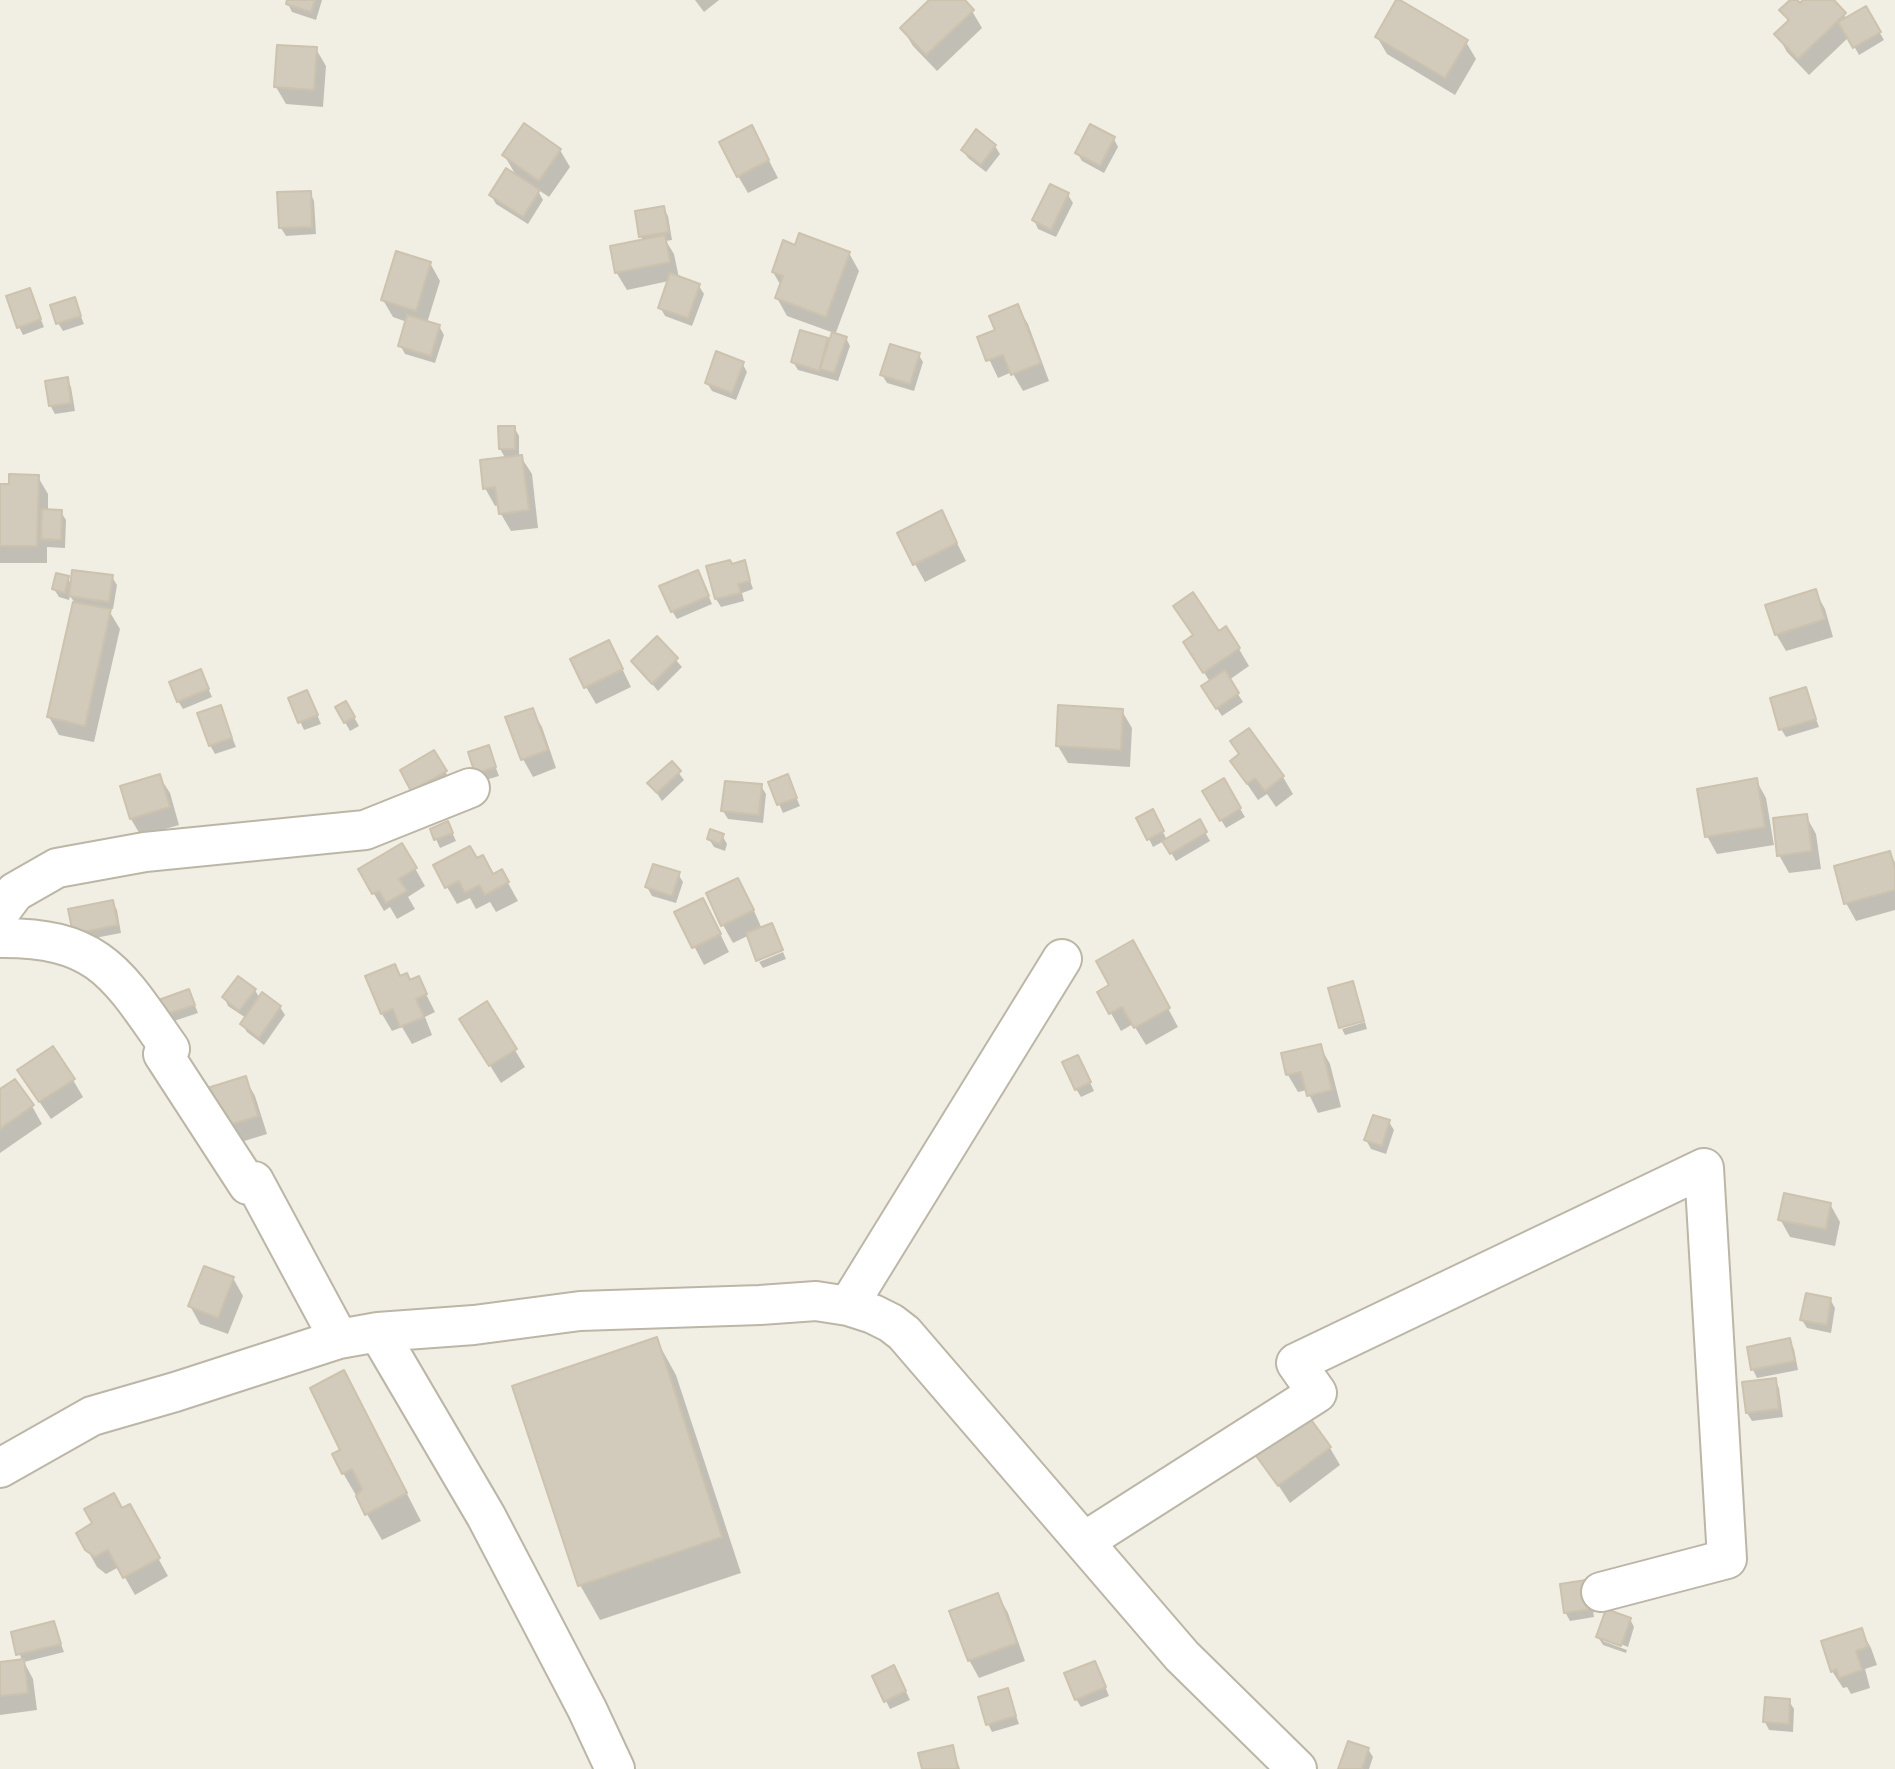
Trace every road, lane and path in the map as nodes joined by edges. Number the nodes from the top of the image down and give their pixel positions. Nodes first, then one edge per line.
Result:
1 (470, 788) dead end
2 (0, 912) edge
3 (0, 938) edge
4 (1062, 959) dead end
5 (848, 1306) junction
6 (378, 1332) junction
7 (339, 1339) junction
8 (0, 1468) edge
9 (1085, 1541) junction
10 (1601, 1592) dead end
11 (615, 1769) edge
12 (1297, 1769) edge

1 - 2 street
3 - 7 street
4 - 5 street
5 - 6 street
5 - 9 street
6 - 7 street
6 - 11 street
7 - 8 street
9 - 10 street
9 - 12 street

